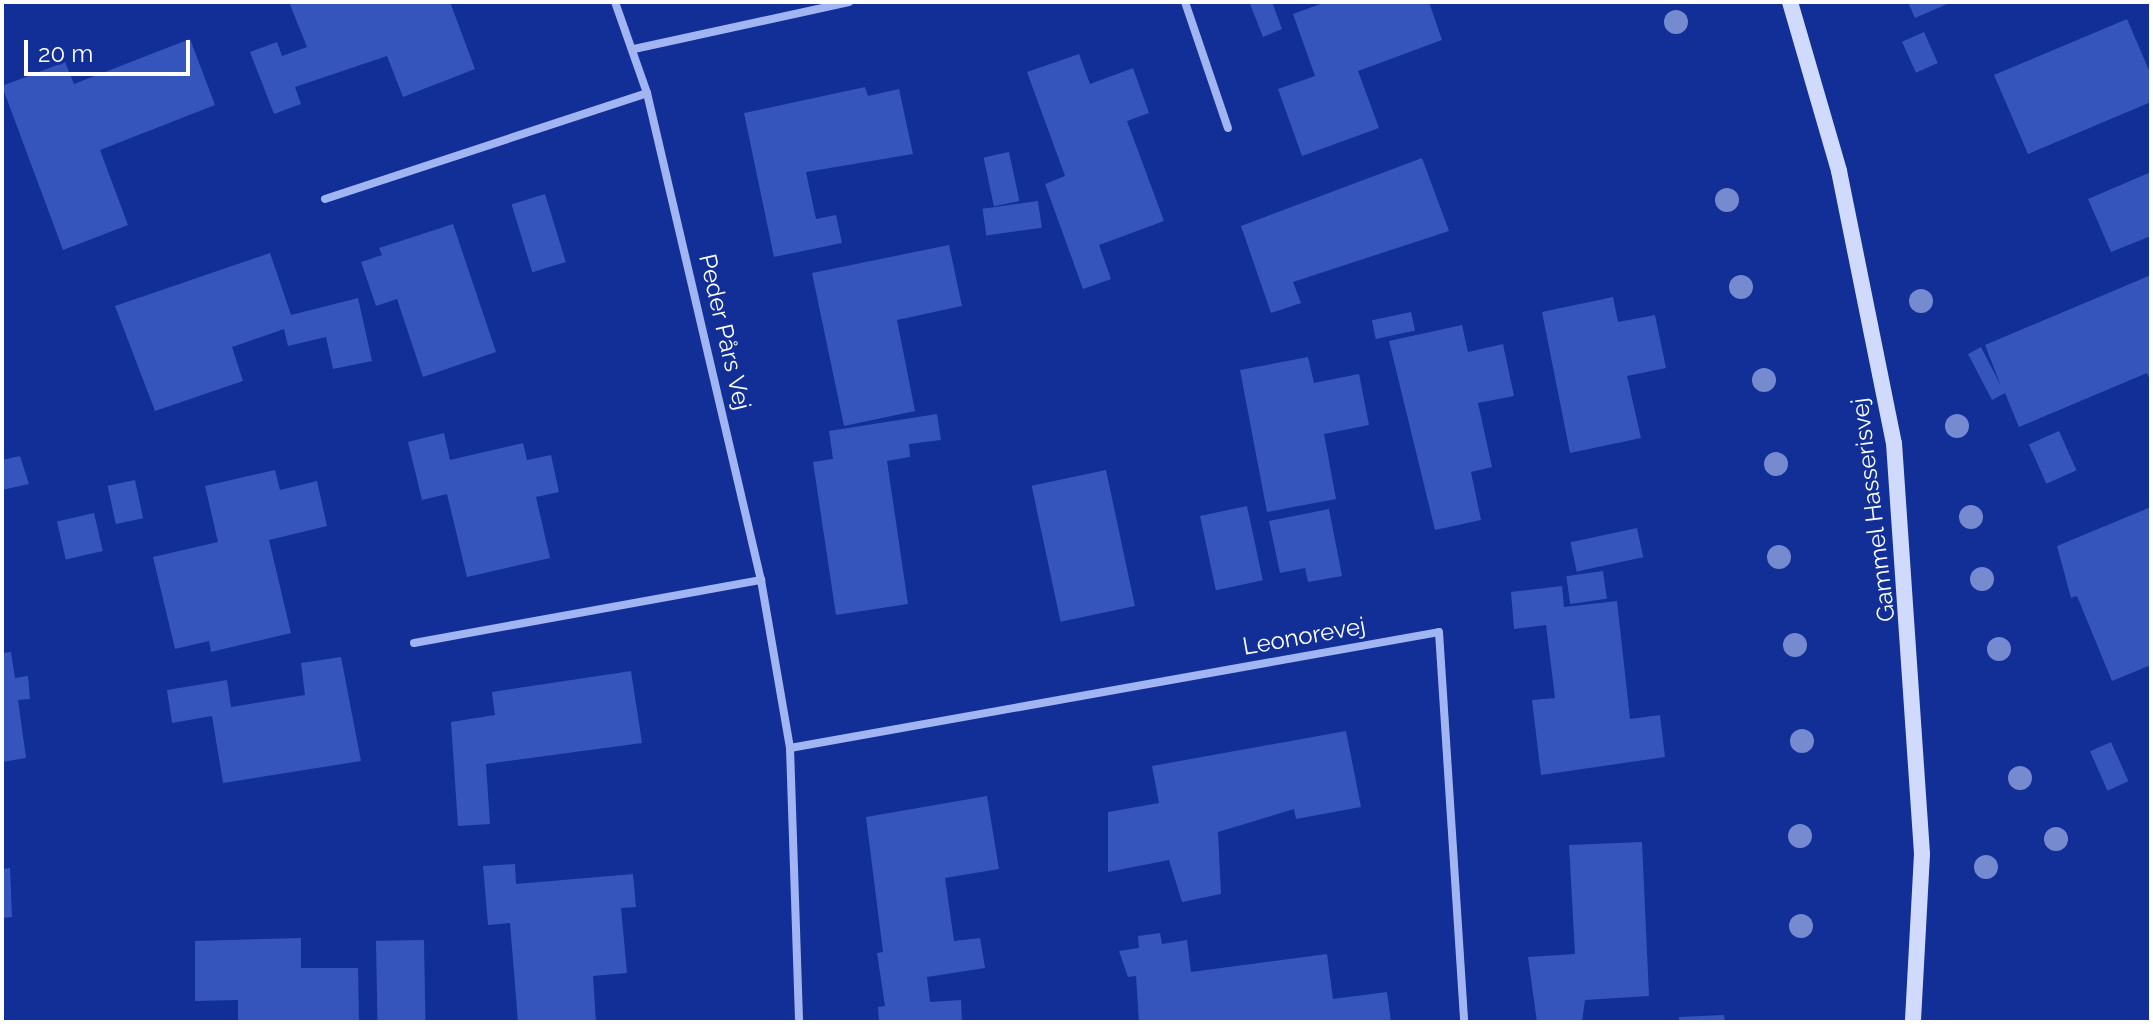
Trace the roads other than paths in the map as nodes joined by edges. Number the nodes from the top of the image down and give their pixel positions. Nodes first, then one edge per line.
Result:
1 (615, 2) edge
2 (849, 2) edge
3 (1185, 2) edge
4 (1790, 2) edge
5 (634, 49) junction
6 (647, 93) junction
7 (1228, 128) dead end
8 (325, 199) dead end
9 (761, 580) junction
10 (414, 643) dead end
11 (790, 748) junction
12 (799, 1022) edge
13 (1464, 1022) edge
14 (1913, 1022) edge

1 - 5 street, Peder Pårs Vej
2 - 5 street
3 - 7 street
4 - 14 street, Gammel Hasserisvej
5 - 6 street, Peder Pårs Vej
6 - 8 street
6 - 9 street, Peder Pårs Vej
9 - 10 street
9 - 11 street, Peder Pårs Vej
11 - 12 street, Peder Pårs Vej
11 - 13 street, Leonorevej

